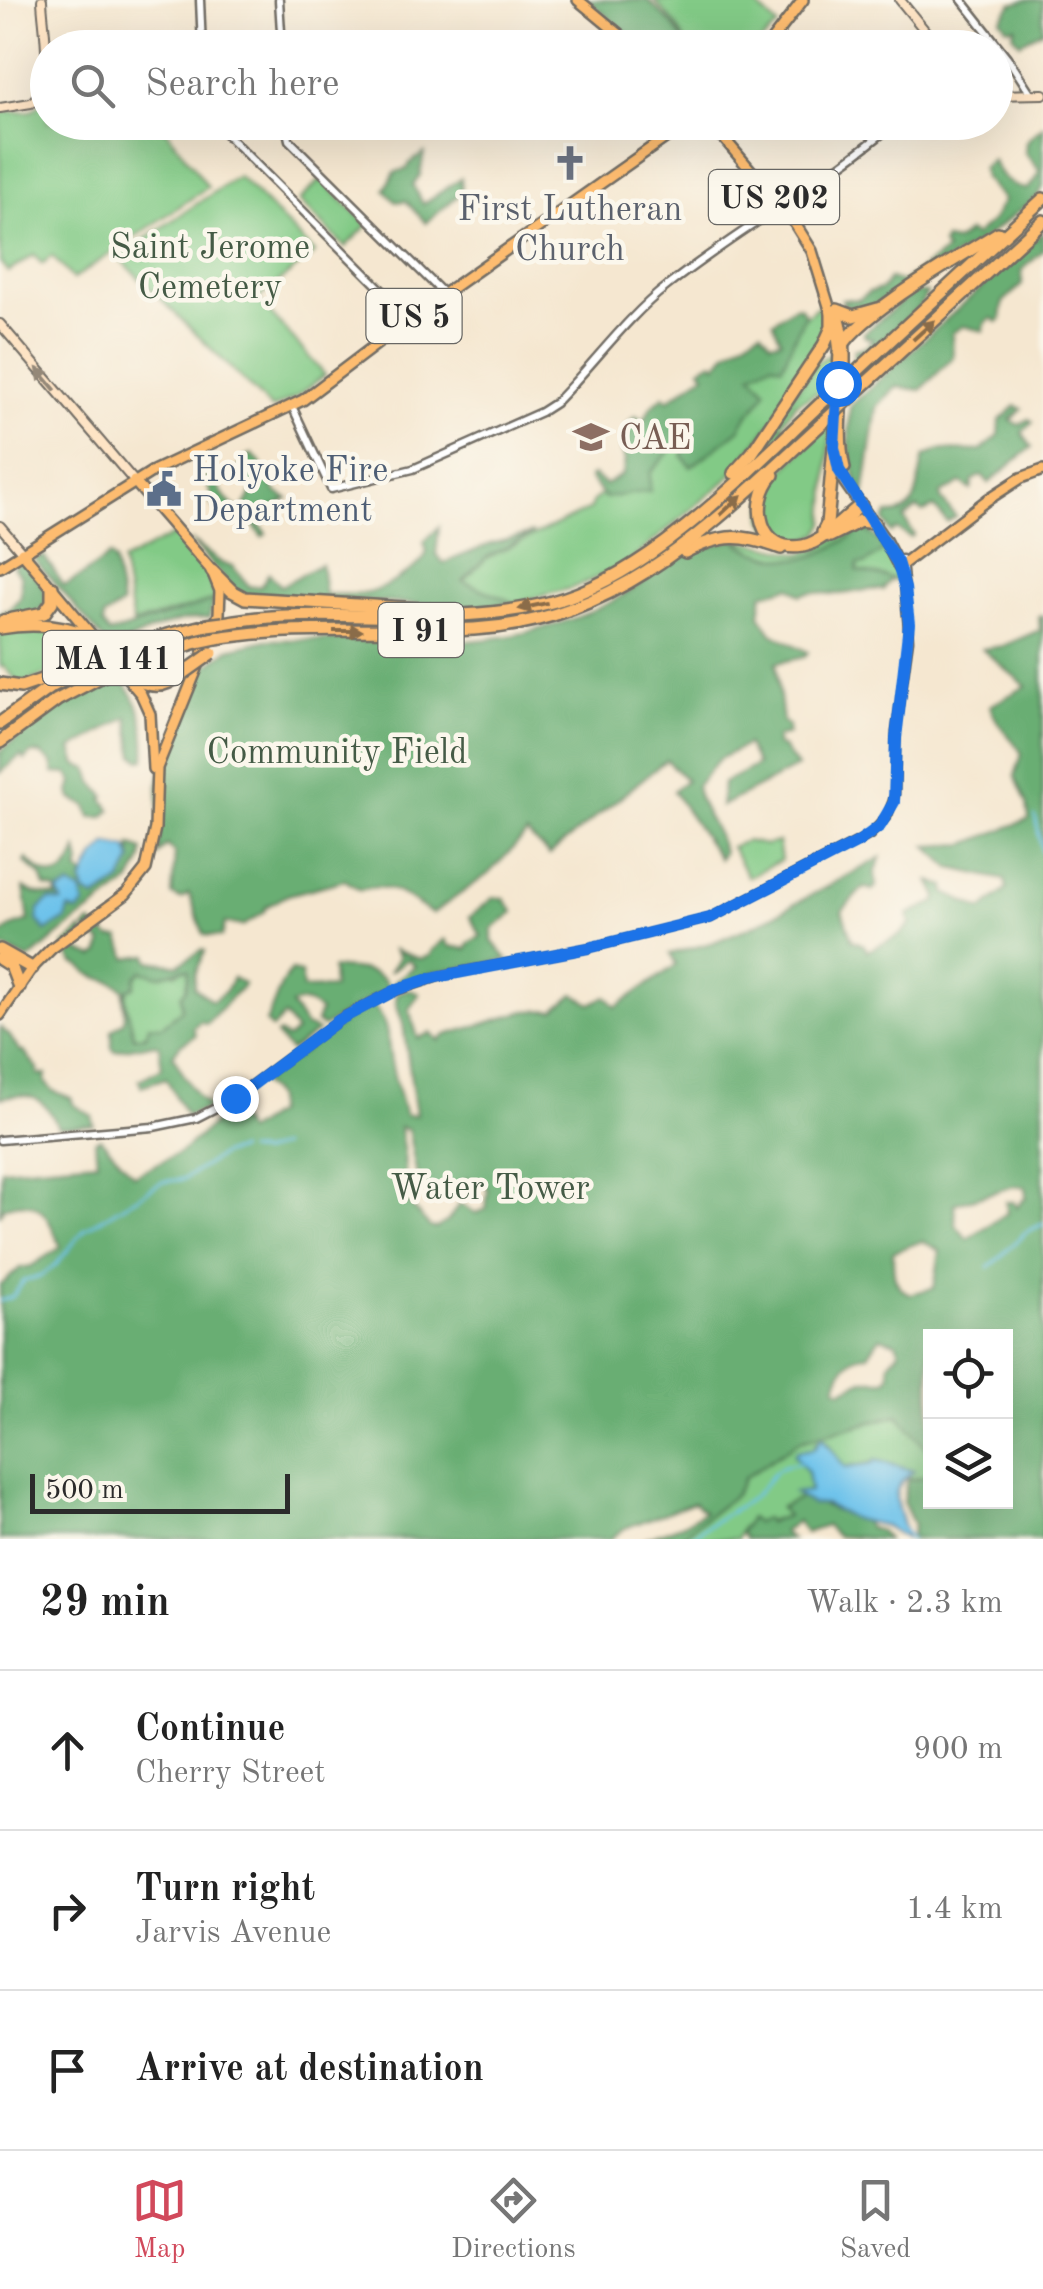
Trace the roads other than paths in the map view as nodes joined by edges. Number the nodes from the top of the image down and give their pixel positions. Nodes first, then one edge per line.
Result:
1 (42, 0) edge
2 (200, 0) edge
3 (280, 0) edge
4 (578, 0) edge
5 (803, 0) edge
6 (900, 0) edge
7 (962, 0) edge
8 (43, 30) edge
9 (201, 30) edge
10 (281, 30) edge
11 (614, 30) edge
12 (780, 30) edge
13 (924, 30) edge
14 (986, 30) edge
15 (1013, 66) edge
16 (1031, 94) junction
17 (1043, 94) edge
18 (1013, 95) edge
19 (30, 103) edge
20 (0, 108) edge
21 (232, 140) edge
22 (289, 140) edge
23 (662, 140) edge
24 (726, 140) edge
25 (732, 140) edge
26 (875, 140) edge
27 (1043, 199) edge
28 (783, 203) junction
29 (1019, 221) junction
30 (1043, 221) edge
31 (444, 294) junction
32 (886, 305) junction
33 (834, 311) junction
34 (410, 318) junction
35 (0, 324) edge
36 (844, 351) junction
37 (814, 361) junction
38 (292, 406) junction
39 (816, 428) junction
40 (834, 447) junction
41 (1043, 470) edge
42 (153, 471) junction
43 (134, 481) junction
44 (153, 502) junction
45 (863, 506) junction
46 (874, 523) junction
47 (0, 526) edge
48 (839, 530) junction
49 (676, 532) junction
50 (818, 538) junction
51 (22, 552) junction
52 (901, 563) junction
53 (659, 565) junction
54 (0, 567) edge
55 (212, 571) junction
56 (52, 586) junction
57 (496, 612) junction
58 (0, 625) edge
59 (290, 631) junction
60 (99, 642) junction
61 (104, 658) junction
62 (128, 670) junction
63 (0, 684) edge
64 (0, 723) edge
65 (0, 742) edge
66 (154, 786) junction
67 (0, 950) edge
68 (5, 963) edge
69 (32, 968) junction
70 (18, 987) junction
71 (0, 1015) edge
72 (0, 1140) edge

1 - 8 main road
2 - 9 street
3 - 10 street
4 - 11 main road
5 - 12 main road
6 - 13 main road
7 - 14 street
15 - 16 street
16 - 17 main road
16 - 18 main road
19 - 20 main road
21 - 34 street
22 - 31 street
23 - 31 main road, US 5
24 - 28 main road, US 202
25 - 28 main road, US 202
26 - 28 street
27 - 29 highway, I 91
28 - 33 main road, US 202
28 - 38 street
29 - 32 highway
29 - 49 highway, I 91, bridge
39 -> 30 highway, I 91, bridge
31 - 34 main road, US 5
32 - 33 highway
32 - 36 highway
33 - 36 main road, US 202
33 - 37 highway
34 - 38 main road, US 5
43 -> 35 main road
36 - 37 highway
36 - 40 main road, US 202
36 - 45 main road, US 202
37 - 49 highway
38 - 42 main road, US 5
39 - 50 highway
53 -> 39 highway, I 91
40 - 45 main road, US 202
40 - 50 highway
41 - 52 main road
42 - 43 main road, US 5
42 - 44 main road
43 - 44 main road
43 - 51 main road, US 5
44 - 55 main road
45 - 46 main road, US 202
45 - 48 highway
45 - 50 highway
45 - 52 main road, US 202
46 - 48 highway
46 - 52 main road, US 202
47 - 51 main road, MA 141
48 - 53 highway
49 -> 57 highway, I 91
51 - 54 main road, US 5
51 - 56 main road, MA 141
52 - 72 street
59 -> 53 highway, I 91
55 - 57 highway
55 - 66 main road, MA 141
56 - 58 highway
56 - 60 main road, MA 141
57 - 61 highway, I 91, bridge
58 - 60 highway
59 - 62 highway, I 91, bridge
59 - 62 highway, bridge
60 - 62 main road, MA 141
61 - 63 highway
61 - 64 highway, I 91
62 - 65 highway, I 91, bridge
62 - 66 main road, MA 141
66 - 69 main road, MA 141
67 - 69 highway
68 - 69 highway
68 - 70 highway
69 - 70 main road, MA 141
70 - 71 main road, MA 141

